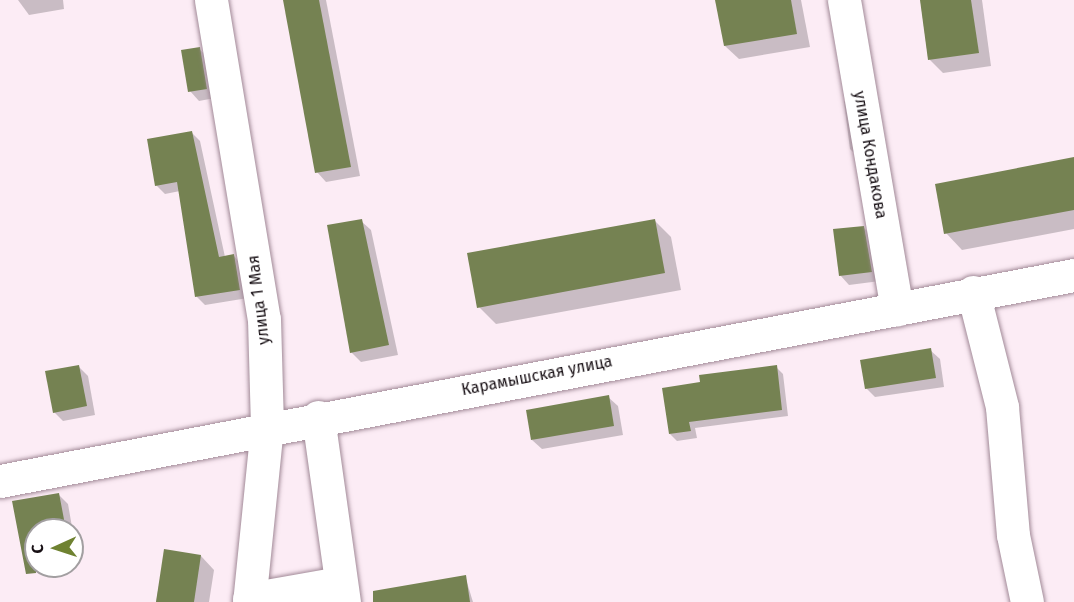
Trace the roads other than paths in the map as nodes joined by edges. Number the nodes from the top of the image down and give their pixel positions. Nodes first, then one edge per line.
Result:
1 (211, 0) edge
2 (844, 0) edge
3 (1074, 275) edge
4 (973, 292) junction
5 (897, 309) junction
6 (318, 417) junction
7 (267, 426) junction
8 (0, 482) edge
9 (342, 592) edge
10 (249, 600) edge
11 (1027, 602) edge

1 - 7 street, улица 1 Мая
2 - 5 street, улица Кондакова
3 - 4 street, Карамышская улица
4 - 5 street, Карамышская улица
4 - 11 street
5 - 6 street, Карамышская улица
6 - 7 street, Карамышская улица
6 - 9 street
7 - 8 street, Карамышская улица
7 - 10 street, улица 1 Мая
9 - 10 street

